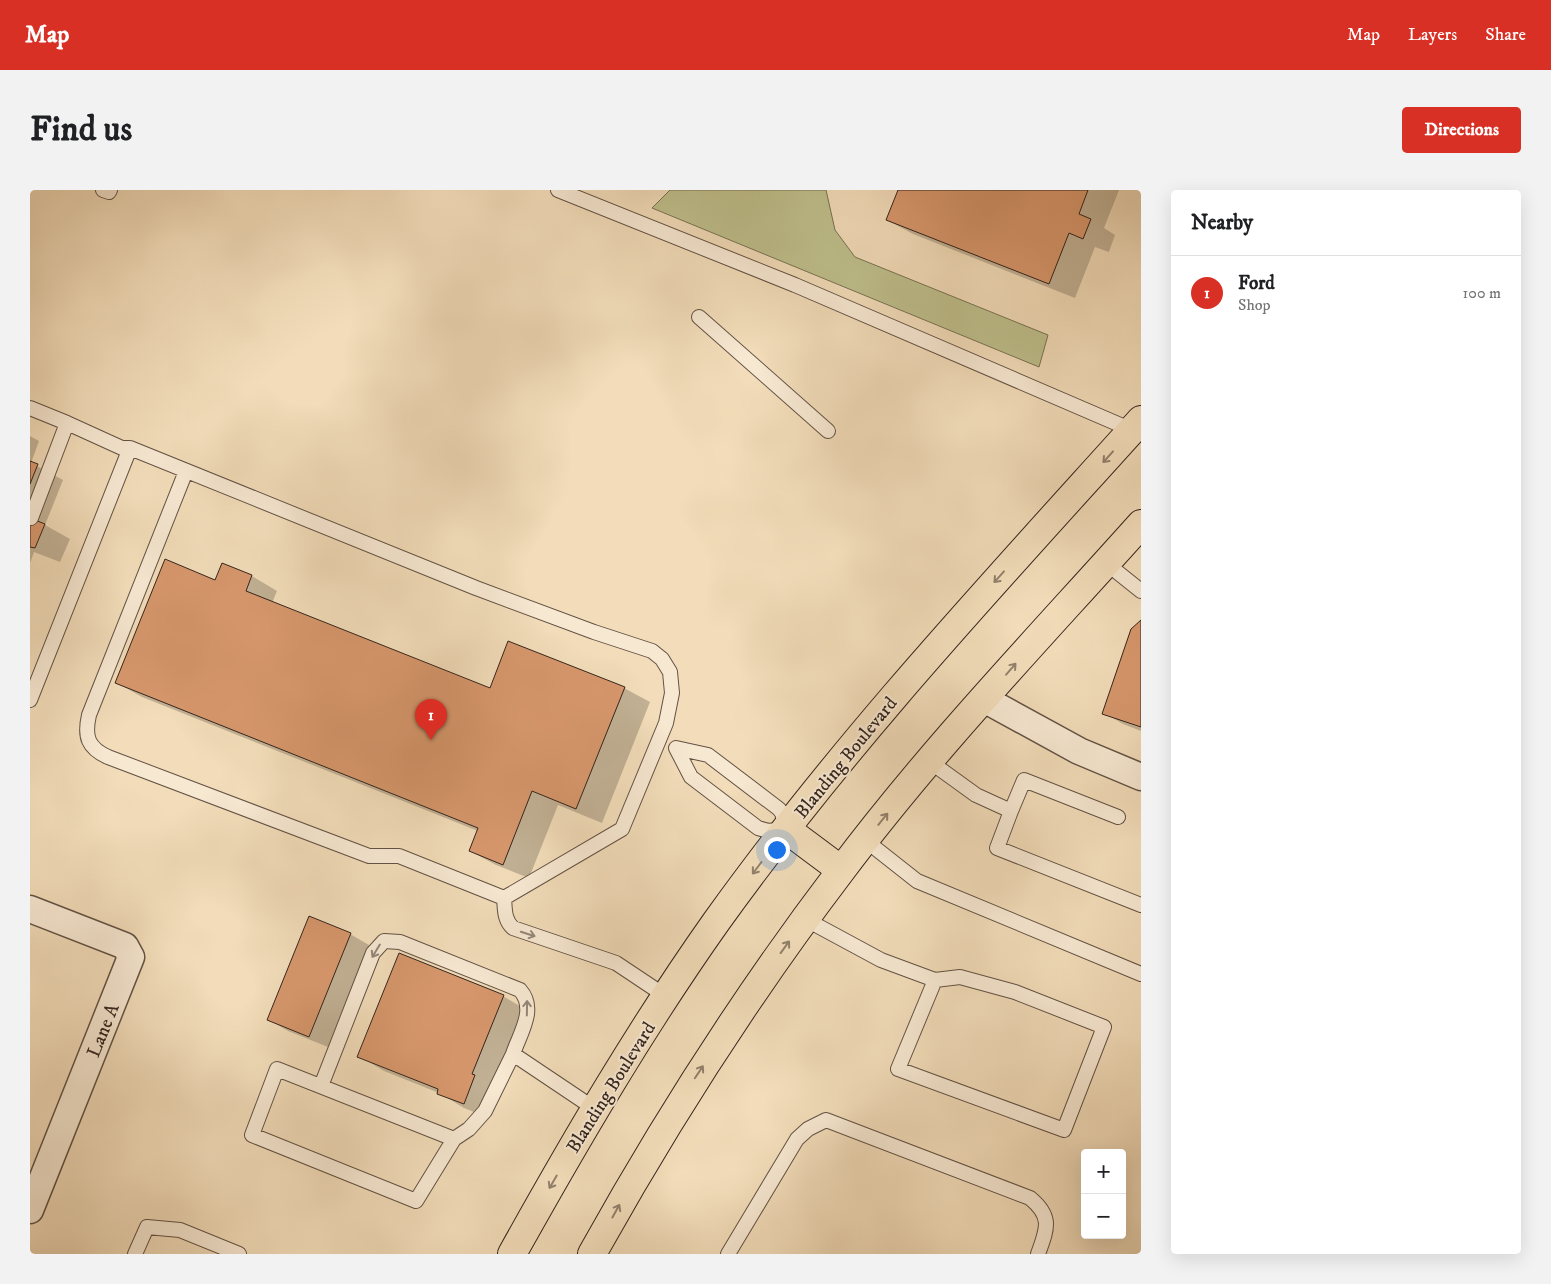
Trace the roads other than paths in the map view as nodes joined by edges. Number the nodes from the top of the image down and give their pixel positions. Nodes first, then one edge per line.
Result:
1 (103, 190) edge
2 (110, 190) edge
3 (558, 190) edge
4 (699, 317) dead end
5 (30, 408) edge
6 (67, 423) junction
7 (1137, 425) edge
8 (828, 431) dead end
9 (130, 448) junction
10 (186, 471) junction
11 (31, 518) dead end
12 (1141, 524) edge
13 (1106, 563) junction
14 (1141, 591) edge
15 (984, 699) junction
16 (30, 700) edge
17 (660, 741) junction
18 (676, 748) junction
19 (930, 761) junction
20 (1141, 777) edge
21 (1011, 811) junction
22 (1118, 817) dead end
23 (786, 829) junction
24 (866, 840) junction
25 (841, 870) junction
26 (504, 898) junction
27 (1141, 905) edge
28 (30, 909) edge
29 (805, 919) junction
30 (1141, 974) edge
31 (935, 980) junction
32 (667, 997) junction
33 (513, 1054) junction
34 (321, 1086) junction
35 (595, 1109) junction
36 (454, 1140) junction
37 (30, 1210) edge
38 (135, 1254) edge
39 (239, 1254) edge
40 (512, 1254) edge
41 (592, 1254) edge
42 (728, 1254) edge
43 (1038, 1254) edge

1 - 2 lane
3 - 7 lane
4 - 8 lane
5 - 6 lane
6 - 9 lane
6 - 11 lane
7 -> 23 main road, Blanding Boulevard
9 - 10 lane
9 - 16 lane
10 - 17 lane
10 - 26 lane
12 - 13 main road
13 - 14 lane
15 -> 13 main road
15 - 19 main road
15 - 20 street
17 - 18 lane
17 - 26 lane
18 - 23 lane
18 - 23 lane
19 - 21 lane
24 -> 19 main road
21 - 22 lane
21 - 27 lane
23 - 25 main road
23 -> 32 main road, Blanding Boulevard
24 - 25 main road
24 - 30 lane
25 - 29 main road
26 -> 32 lane
28 - 37 street, Lane A
29 - 31 lane
41 -> 29 main road
31 - 31 lane
32 - 35 main road, Blanding Boulevard
33 -> 34 lane
33 - 35 lane
33 - 36 lane
34 - 36 lane
34 - 36 lane
35 -> 40 main road, Blanding Boulevard
38 - 39 lane
42 - 43 lane

